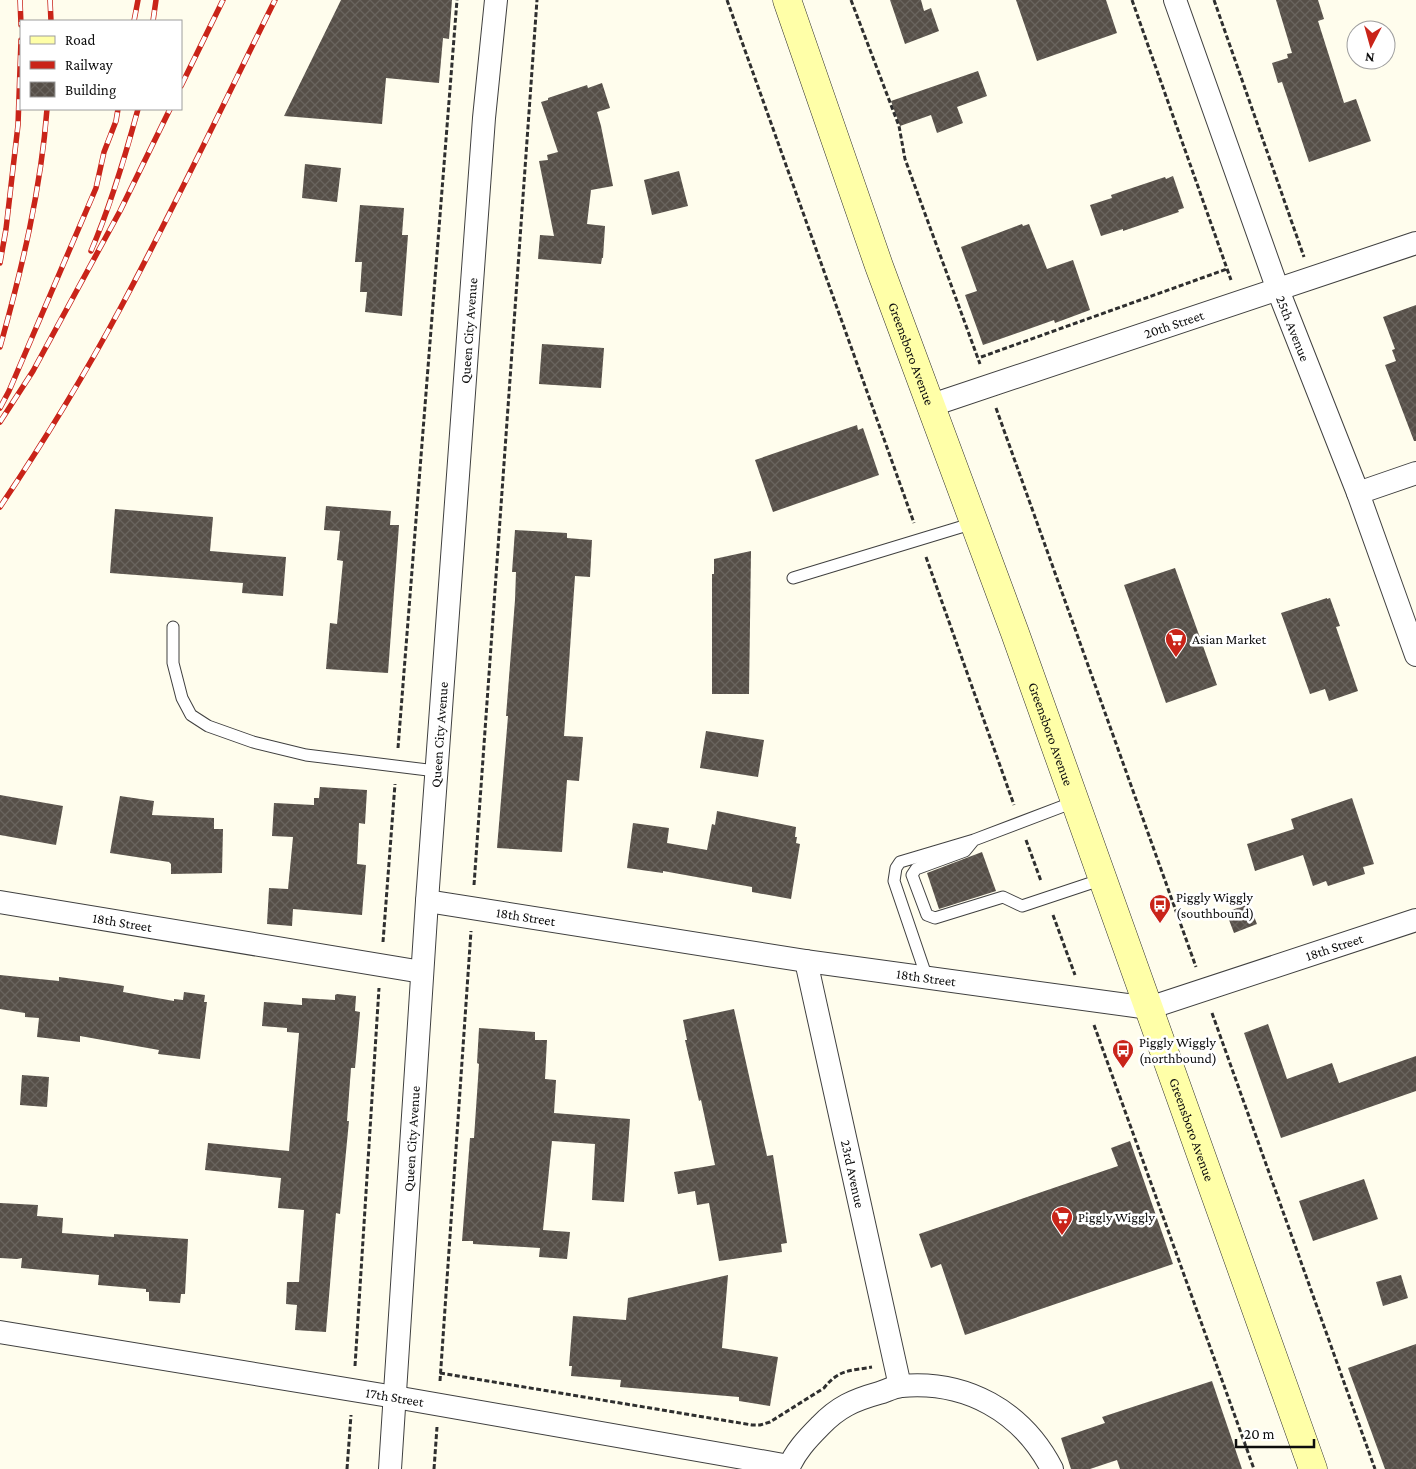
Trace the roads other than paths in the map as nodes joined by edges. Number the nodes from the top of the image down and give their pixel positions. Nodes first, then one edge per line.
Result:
1 (496, 0) edge
2 (787, 0) edge
3 (1175, 0) edge
4 (1416, 243) edge
5 (1278, 290) junction
6 (932, 405) junction
7 (1416, 473) edge
8 (1358, 492) junction
9 (974, 523) junction
10 (793, 578) dead end
11 (173, 627) dead end
12 (1416, 655) edge
13 (436, 771) junction
14 (1074, 802) junction
15 (974, 840) junction
16 (1104, 879) junction
17 (427, 901) junction
18 (0, 902) edge
19 (1416, 920) edge
20 (806, 961) junction
21 (422, 972) junction
22 (927, 978) junction
23 (1149, 1008) junction
24 (0, 1332) edge
25 (900, 1386) junction
26 (395, 1397) junction
27 (789, 1467) edge
28 (390, 1469) edge
29 (1052, 1469) edge
30 (1314, 1469) edge

1 - 13 street, Queen City Avenue
2 - 6 main road, Greensboro Avenue
3 - 5 street, 25th Avenue
4 - 5 street, 20th Street
5 - 6 street, 20th Street
5 - 8 street, 25th Avenue
6 - 9 main road, Greensboro Avenue
7 - 8 street
8 - 12 street, 25th Avenue
9 - 10 lane
9 - 14 main road, Greensboro Avenue
11 - 13 lane
13 - 17 street, Queen City Avenue
14 - 15 lane
14 - 16 main road, Greensboro Avenue
15 - 16 lane
15 - 22 lane
16 - 23 main road, Greensboro Avenue
17 - 20 street, 18th Street
17 - 21 street, Queen City Avenue
18 - 21 street, 18th Street
19 - 23 street, 18th Street
20 - 22 street, 18th Street
20 - 25 street, 23rd Avenue
21 - 26 street, Queen City Avenue
22 - 23 street, 18th Street
23 - 30 main road, Greensboro Avenue
24 - 26 street, 17th Street
25 - 27 street
25 - 29 street
26 - 27 street, 17th Street
26 - 28 street, Queen City Avenue

